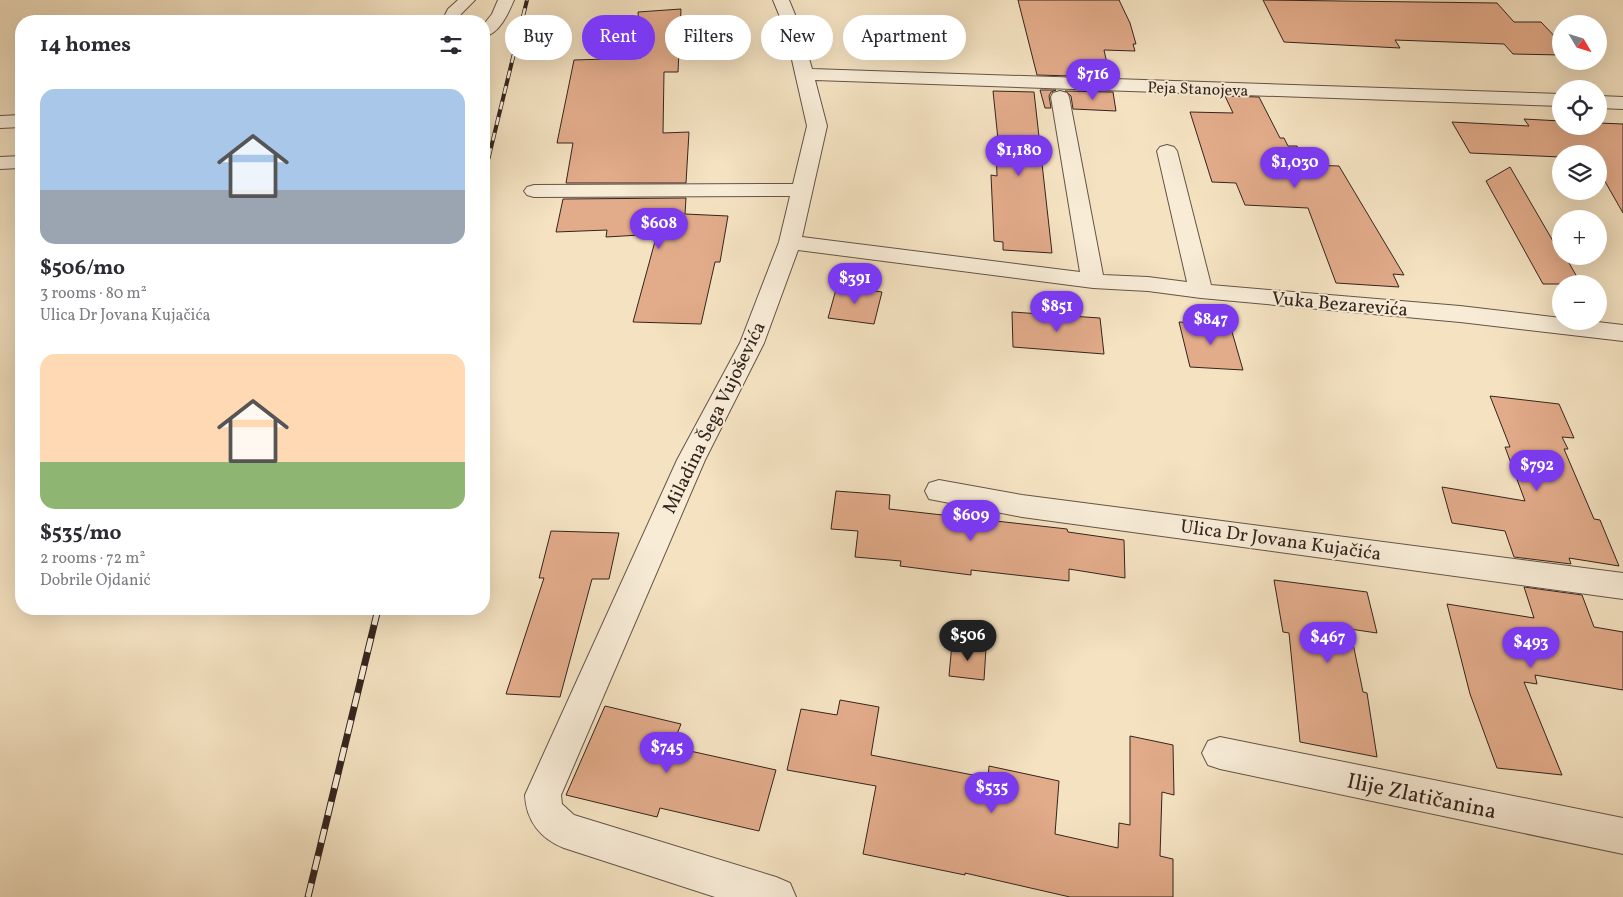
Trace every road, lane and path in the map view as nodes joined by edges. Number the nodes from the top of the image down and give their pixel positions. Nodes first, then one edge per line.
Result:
1 (467, 0) edge
2 (506, 0) edge
3 (781, 0) edge
4 (453, 15) edge
5 (490, 28) edge
6 (804, 74) junction
7 (1060, 97) dead end
8 (1552, 100) edge
9 (1607, 102) edge
10 (1623, 103) edge
11 (15, 121) edge
12 (0, 122) edge
13 (1167, 151) dead end
14 (15, 162) edge
15 (0, 163) edge
16 (802, 190) junction
17 (534, 191) dead end
18 (790, 242) junction
19 (1093, 281) junction
20 (1201, 291) junction
21 (1623, 333) edge
22 (939, 492) dead end
23 (1623, 586) edge
24 (1220, 753) dead end
25 (1623, 836) edge
26 (776, 897) edge

1 - 4 street
2 - 5 street
3 - 6 street, Miladina Šega Vujoševića
6 - 8 street, Peja Stanojeva
6 - 16 street, Miladina Šega Vujoševića
7 - 19 street
9 - 10 street
11 - 12 street
13 - 20 street
14 - 15 street
16 - 17 street
16 - 18 street, Miladina Šega Vujoševića
18 - 19 street, Vuka Bezarevića
18 - 26 street, Miladina Šega Vujoševića
19 - 20 street, Vuka Bezarevića
20 - 21 street, Vuka Bezarevića
22 - 23 street, Ulica Dr Jovana Kujačića
24 - 25 street, Ilije Zlatičanina

